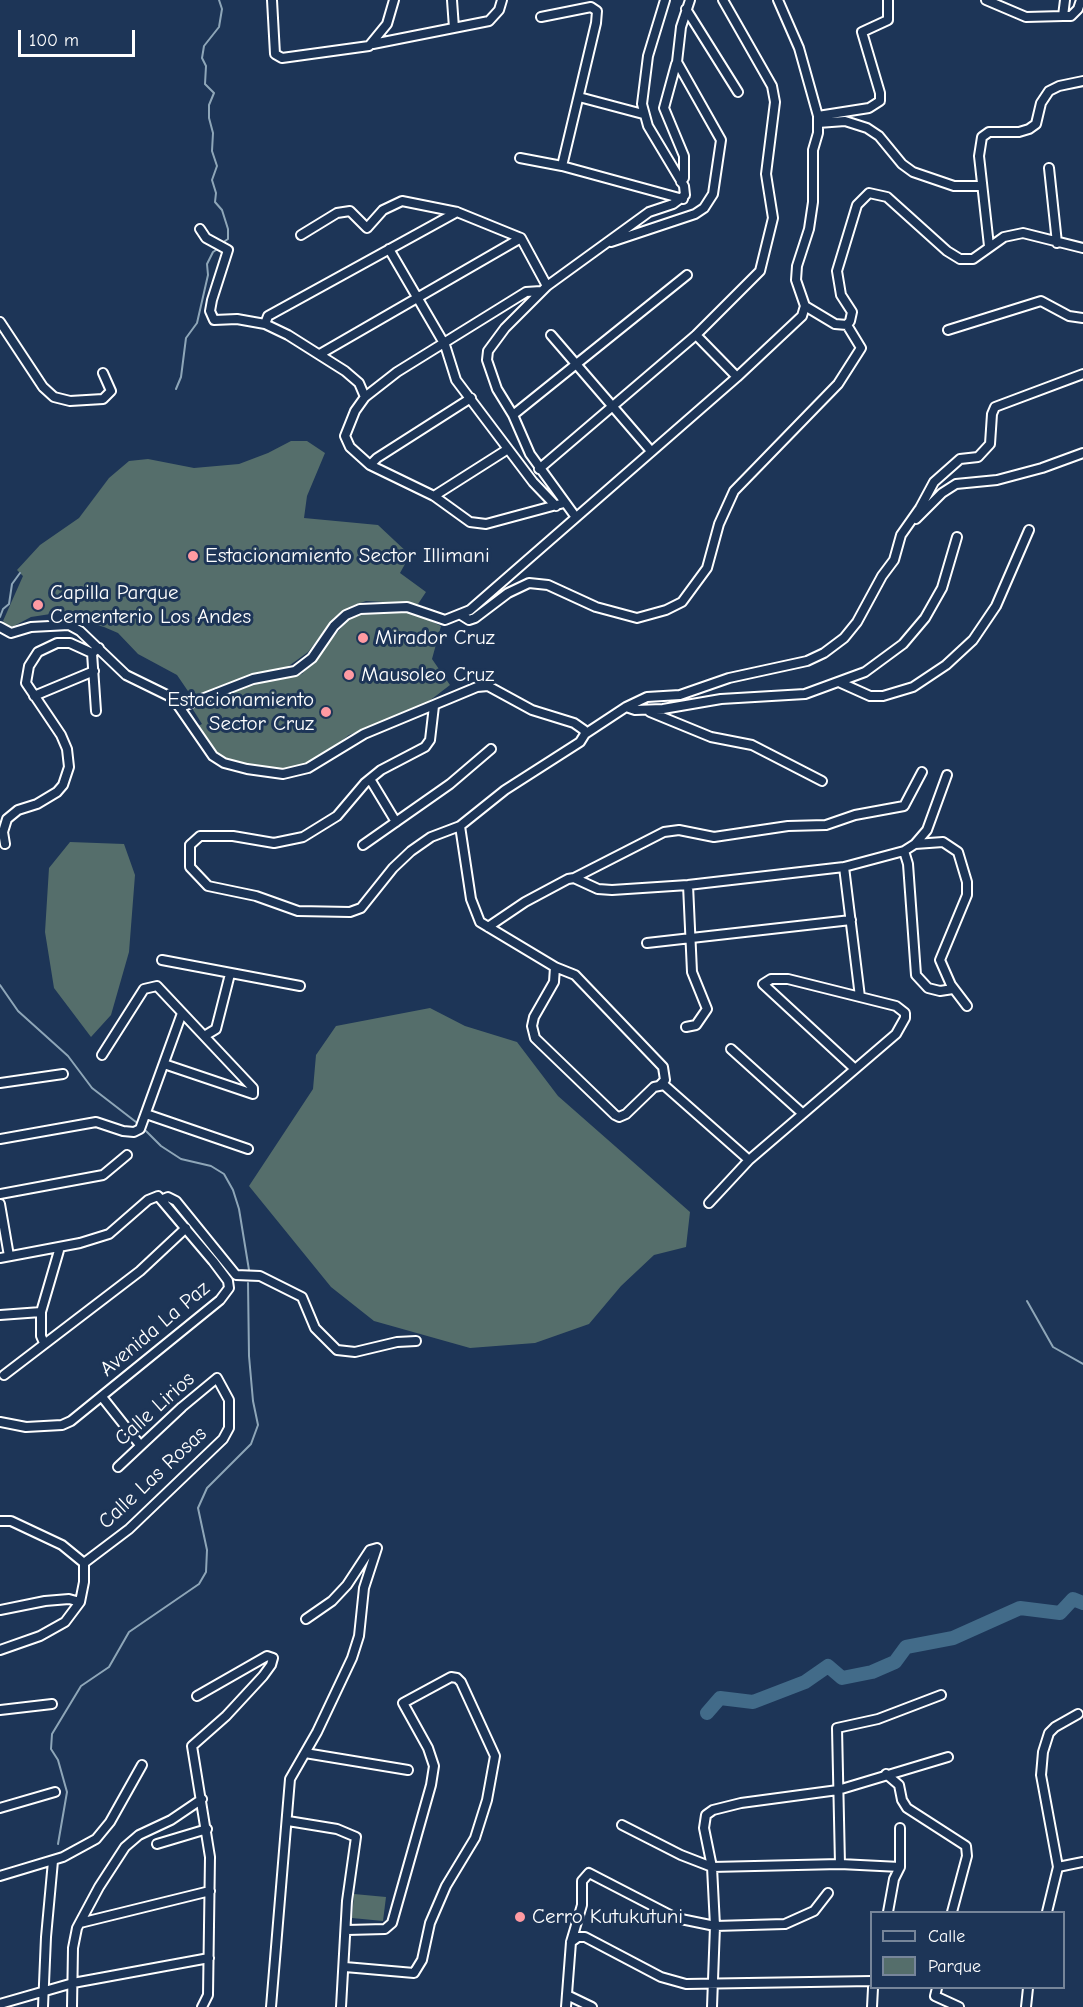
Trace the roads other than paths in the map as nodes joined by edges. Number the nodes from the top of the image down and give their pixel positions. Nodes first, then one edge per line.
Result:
1 (272, 0) edge
2 (394, 0) edge
3 (452, 0) edge
4 (502, 0) edge
5 (665, 0) edge
6 (690, 0) edge
7 (723, 0) edge
8 (778, 0) edge
9 (888, 0) edge
10 (986, 0) edge
11 (1065, 0) edge
12 (1081, 0) edge
13 (686, 9) junction
14 (1063, 16) junction
15 (542, 17) dead end
16 (454, 28) junction
17 (372, 44) junction
18 (677, 62) junction
19 (1083, 81) edge
20 (738, 92) dead end
21 (579, 97) junction
22 (643, 114) junction
23 (818, 119) junction
24 (520, 158) dead end
25 (562, 166) junction
26 (1049, 168) dead end
27 (681, 182) junction
28 (982, 186) junction
29 (683, 199) junction
30 (457, 212) junction
31 (200, 229) dead end
32 (301, 235) dead end
33 (521, 238) junction
34 (1057, 243) junction
35 (601, 246) junction
36 (989, 246) junction
37 (1083, 248) edge
38 (389, 249) junction
39 (687, 275) dead end
40 (544, 289) junction
41 (417, 297) junction
42 (806, 306) junction
43 (1083, 318) edge
44 (0, 322) edge
45 (265, 324) junction
46 (847, 325) junction
47 (948, 330) dead end
48 (551, 335) dead end
49 (696, 335) junction
50 (445, 345) junction
51 (320, 354) junction
52 (575, 366) junction
53 (103, 373) dead end
54 (1083, 374) edge
55 (737, 376) junction
56 (365, 397) junction
57 (471, 399) junction
58 (610, 408) junction
59 (513, 415) junction
60 (508, 449) junction
61 (651, 452) junction
62 (1083, 453) edge
63 (370, 465) junction
64 (539, 469) junction
65 (434, 496) junction
66 (560, 505) junction
67 (575, 516) junction
68 (907, 525) junction
69 (1029, 530) dead end
70 (957, 537) dead end
71 (461, 615) junction
72 (1, 628) edge
73 (95, 650) junction
74 (94, 670) junction
75 (841, 683) junction
76 (34, 696) junction
77 (434, 706) junction
78 (626, 707) junction
79 (181, 708) junction
80 (645, 710) junction
81 (96, 711) dead end
82 (585, 734) junction
83 (491, 748) dead end
84 (922, 772) dead end
85 (947, 775) dead end
86 (370, 779) junction
87 (822, 781) dead end
88 (396, 822) junction
89 (460, 826) junction
90 (5, 844) dead end
91 (915, 844) junction
92 (363, 845) dead end
93 (904, 850) junction
94 (844, 867) junction
95 (574, 878) junction
96 (688, 885) junction
97 (851, 920) junction
98 (488, 927) junction
99 (691, 938) junction
100 (647, 943) dead end
101 (162, 960) dead end
102 (555, 967) junction
103 (230, 974) junction
104 (300, 986) dead end
105 (953, 989) junction
106 (860, 997) junction
107 (967, 1006) dead end
108 (182, 1012) junction
109 (686, 1027) dead end
110 (206, 1035) junction
111 (731, 1049) dead end
112 (102, 1055) dead end
113 (164, 1064) junction
114 (855, 1069) junction
115 (63, 1074) dead end
116 (0, 1083) edge
117 (660, 1084) junction
118 (802, 1113) junction
119 (146, 1114) junction
120 (0, 1139) edge
121 (248, 1149) dead end
122 (127, 1155) dead end
123 (749, 1160) junction
124 (0, 1194) edge
125 (163, 1199) junction
126 (709, 1203) dead end
127 (0, 1204) edge
128 (186, 1228) junction
129 (60, 1247) junction
130 (9, 1256) junction
131 (0, 1258) edge
132 (41, 1312) junction
133 (0, 1315) edge
134 (416, 1341) dead end
135 (44, 1343) junction
136 (4, 1375) dead end
137 (217, 1378) joint
138 (102, 1397) junction
139 (0, 1422) edge
140 (140, 1445) junction
141 (118, 1467) dead end
142 (0, 1521) edge
143 (84, 1563) junction
144 (80, 1602) junction
145 (0, 1610) edge
146 (306, 1619) dead end
147 (0, 1650) edge
148 (941, 1695) dead end
149 (197, 1696) dead end
150 (52, 1704) dead end
151 (0, 1710) edge
152 (1078, 1714) dead end
153 (305, 1753) junction
154 (948, 1757) dead end
155 (142, 1765) dead end
156 (408, 1770) dead end
157 (886, 1773) junction
158 (838, 1790) junction
159 (55, 1792) dead end
160 (202, 1799) junction
161 (0, 1808) edge
162 (288, 1821) junction
163 (622, 1825) dead end
164 (900, 1828) dead end
165 (207, 1829) junction
166 (157, 1844) dead end
167 (52, 1861) junction
168 (1083, 1862) edge
169 (840, 1864) junction
170 (712, 1867) junction
171 (900, 1867) junction
172 (1058, 1867) junction
173 (0, 1876) edge
174 (210, 1891) junction
175 (828, 1893) dead end
176 (888, 1911) edge
177 (952, 1911) edge
178 (1047, 1911) edge
179 (80, 1923) junction
180 (715, 1926) junction
181 (347, 1930) junction
182 (571, 1942) junction
183 (209, 1958) junction
184 (345, 1967) junction
185 (870, 1980) edge
186 (73, 1983) junction
187 (712, 1984) junction
188 (873, 1989) edge
189 (937, 1989) edge
190 (1028, 1989) edge
191 (43, 1991) junction
192 (567, 1995) junction
193 (0, 2004) edge
194 (43, 2007) edge
195 (72, 2007) edge
196 (202, 2007) edge
197 (271, 2007) edge
198 (341, 2007) edge
199 (566, 2007) edge
200 (592, 2007) edge
201 (712, 2007) edge
202 (872, 2007) edge
203 (959, 2007) edge
204 (1026, 2007) edge

1 - 17 street
2 - 17 street
3 - 16 street
4 - 16 street
5 - 22 street
6 - 13 street
7 - 49 street
8 - 23 street
9 - 23 street
10 - 14 street
11 - 14 street
12 - 14 street
13 - 18 street
13 - 20 street
15 - 21 street
16 - 17 street
18 - 27 street
18 - 35 street
19 - 28 street
21 - 22 street
21 - 25 street
22 - 27 street
23 - 28 street
23 - 42 street
24 - 25 street
25 - 29 street
26 - 34 street
27 - 29 street
28 - 36 street
29 - 35 street
30 - 32 street
30 - 33 street
30 - 38 street
31 - 45 street
33 - 40 street
33 - 41 street
34 - 36 street
34 - 37 street
35 - 40 street
36 - 46 street
38 - 41 street
38 - 45 street
39 - 52 street
40 - 50 street
40 - 59 street
41 - 50 street
41 - 51 street
42 - 46 street
42 - 55 street
43 - 47 street
44 - 53 street
45 - 51 street
46 - 71 street
48 - 52 street
49 - 55 street
49 - 58 street
50 - 56 street
50 - 57 street
51 - 56 street
52 - 58 street
52 - 59 street
54 - 68 street
55 - 61 street
56 - 63 street
57 - 60 street
57 - 63 street
58 - 61 street
58 - 64 street
59 - 64 street
60 - 65 street
60 - 66 street
61 - 67 street
62 - 68 street
63 - 65 street
64 - 66 street
65 - 66 street
66 - 67 street
67 - 71 street
68 - 78 street
69 - 75 street
70 - 75 street
71 - 79 street
72 - 73 street
73 - 74 street
73 - 76 street
73 - 79 street
74 - 76 street
74 - 81 street
75 - 80 street
76 - 90 street
77 - 79 street
77 - 82 street
77 - 86 street
78 - 80 street
78 - 82 street
80 - 87 street
82 - 89 street
83 - 88 street
84 - 95 street
85 - 91 street
86 - 88 street
86 - 89 street
88 - 92 street
89 - 98 street
91 - 93 street
91 - 105 street
93 - 94 street
93 - 105 street
94 - 96 street
94 - 97 street
95 - 96 street
95 - 98 street
96 - 99 street
97 - 99 street
97 - 106 street
98 - 102 street
99 - 100 street
99 - 109 street
101 - 103 street
102 - 117 street
102 - 117 street
103 - 104 street
103 - 110 street
105 - 107 street
106 - 114 street
106 - 114 street
108 - 110 street
108 - 112 street
108 - 113 street
110 - 113 street
111 - 118 street
113 - 119 street
114 - 118 street
115 - 116 street
117 - 123 street
118 - 123 street
119 - 120 street
119 - 121 street
122 - 124 street
123 - 126 street
125 - 128 street, Avenida La Paz
125 - 129 street
125 - 134 street
127 - 130 street
128 - 135 street
128 - 138 street, Avenida La Paz
129 - 130 street
129 - 132 street
130 - 131 street
132 - 133 street
132 - 135 street
135 - 136 street
137 - 140 street, Calle Lirios
137 - 143 street, Calle Las Rosas
138 - 139 street, Avenida La Paz
138 - 140 street
140 - 141 street, Calle Lirios
142 - 143 street
143 - 144 street
144 - 145 street
144 - 147 street
146 - 153 street
148 - 158 street
149 - 160 street
150 - 151 street
152 - 172 street
153 - 156 street
153 - 162 street
154 - 157 street
155 - 167 street
157 - 158 street
157 - 177 street
158 - 169 street
158 - 170 street
159 - 161 street
160 - 165 street
160 - 179 street
162 - 181 street
162 - 197 street
163 - 170 street
164 - 171 street
165 - 166 street
165 - 174 street
167 - 173 street
167 - 191 street
168 - 172 street
169 - 170 street
169 - 171 street
170 - 180 street
171 - 176 street
172 - 178 street
174 - 179 street
174 - 183 street
175 - 180 street
179 - 186 street
180 - 182 street
180 - 187 street
181 - 184 street
181 - 184 street
182 - 187 street
182 - 192 street
183 - 186 street
183 - 196 street
184 - 198 street
185 - 187 street
186 - 191 street
186 - 195 street
187 - 201 street
188 - 202 street
189 - 203 street
190 - 204 street
191 - 193 street
191 - 194 street
192 - 199 street
192 - 200 street

